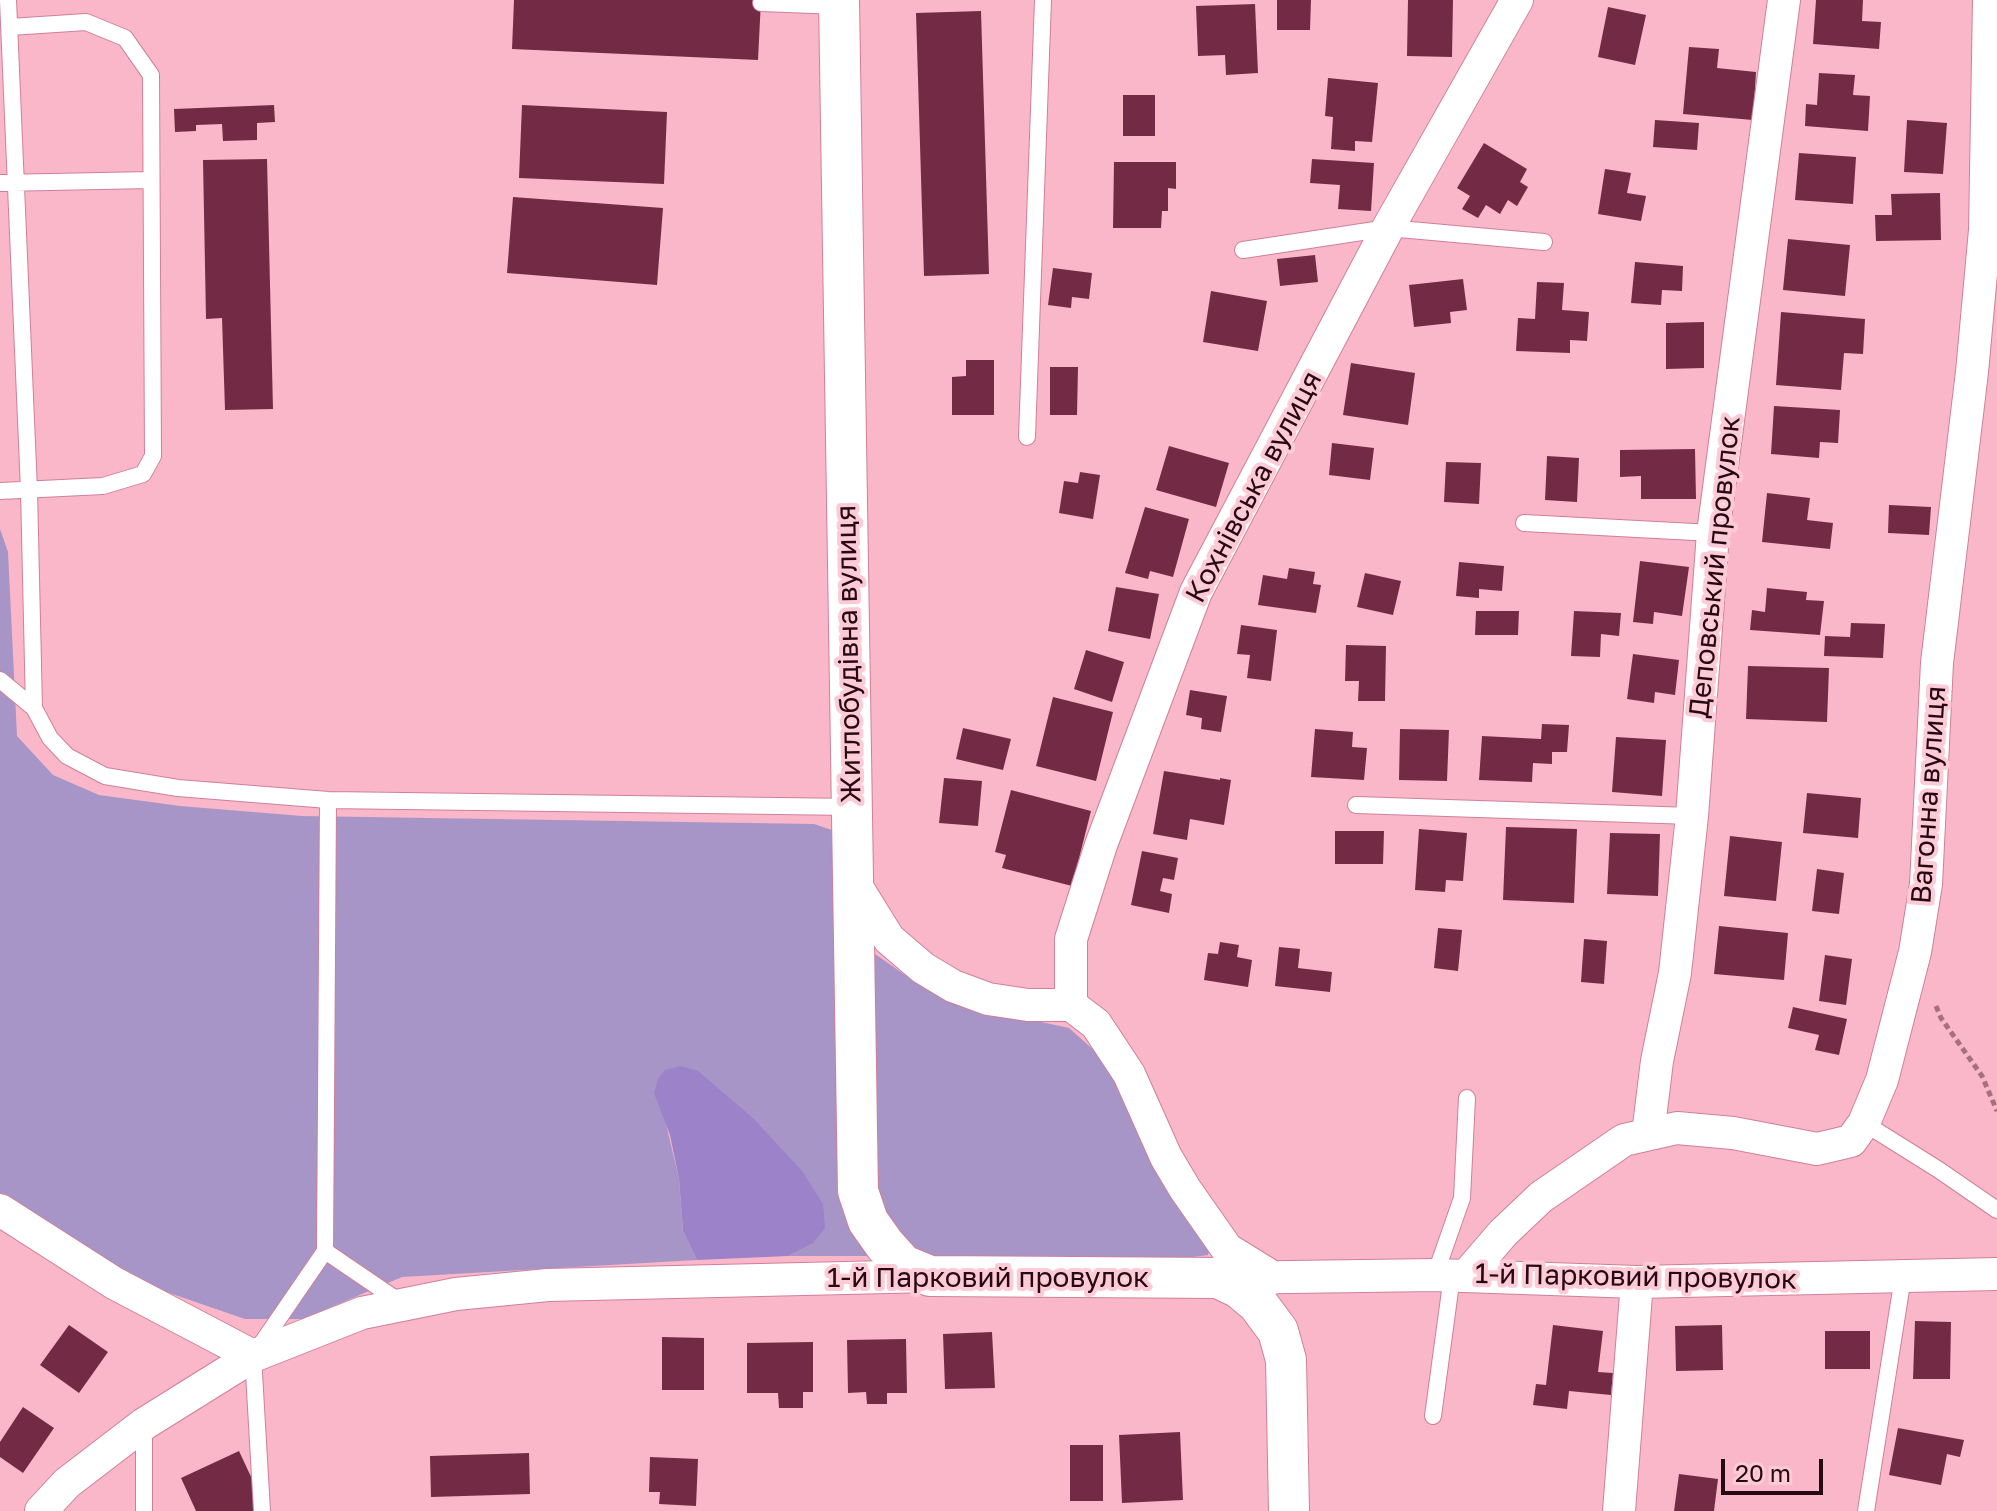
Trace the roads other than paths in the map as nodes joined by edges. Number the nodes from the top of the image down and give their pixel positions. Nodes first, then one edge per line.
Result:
1 (8, 0) edge
2 (1043, 0) edge
3 (1517, 0) edge
4 (1784, 0) edge
5 (1989, 0) edge
6 (761, 3) dead end
7 (839, 3) edge
8 (10, 27) junction
9 (151, 180) junction
10 (8, 183) edge
11 (1388, 228) junction
12 (1544, 242) dead end
13 (1243, 250) dead end
14 (1027, 437) dead end
15 (29, 490) junction
16 (0, 491) edge
17 (1524, 523) dead end
18 (1713, 533) junction
19 (0, 680) edge
20 (34, 708) junction
21 (328, 800) junction
22 (1356, 805) dead end
23 (852, 807) junction
24 (1692, 816) junction
25 (853, 881) junction
26 (1071, 1005) junction
27 (1467, 1098) dead end
28 (1864, 1123) junction
29 (1648, 1134) junction
30 (0, 1210) edge
31 (1997, 1210) edge
32 (325, 1251) junction
33 (1997, 1274) edge
34 (1451, 1275) junction
35 (930, 1276) junction
36 (1903, 1277) junction
37 (1218, 1278) junction
38 (1275, 1279) junction
39 (1637, 1282) junction
40 (404, 1305) junction
41 (253, 1356) junction
42 (1433, 1416) dead end
43 (144, 1424) junction
44 (41, 1511) edge
45 (144, 1511) edge
46 (262, 1511) edge
47 (1289, 1511) edge
48 (1619, 1511) edge
49 (1866, 1511) edge

1 - 8 lane
2 - 14 lane
3 - 11 street, Кохнівська вулиця
4 - 18 street, Деповський провулок
5 - 28 street, Вагонна вулиця
6 - 7 lane
7 - 23 street, Житлобудівна вулиця
8 - 9 lane
8 - 10 lane
9 - 10 lane
9 - 15 lane
10 - 15 lane
11 - 12 lane
11 - 13 lane
11 - 26 street, Кохнівська вулиця
15 - 16 lane
15 - 20 lane
17 - 18 lane
18 - 24 street, Деповський провулок
19 - 20 lane
20 - 21 lane
21 - 23 lane
21 - 32 lane
22 - 24 lane
23 - 25 street, Житлобудівна вулиця
24 - 29 street, Деповський провулок
25 - 26 street
25 - 35 street, Житлобудівна вулиця
26 - 38 street
27 - 34 lane
28 - 29 street
28 - 31 lane
29 - 34 street
30 - 41 street
32 - 40 lane
32 - 41 lane
33 - 36 street, 1-й Парковий провулок
34 - 38 street, 1-й Парковий провулок
34 - 39 street, 1-й Парковий провулок
34 - 42 lane
35 - 37 street, 1-й Парковий провулок
35 - 40 street, 1-й Парковий провулок
36 - 39 street, 1-й Парковий провулок
36 - 49 lane
37 - 38 street, 1-й Парковий провулок
37 - 47 street
39 - 48 street
40 - 41 street, 1-й Парковий провулок
41 - 43 street, 1-й Парковий провулок
41 - 46 lane
43 - 44 street, 1-й Парковий провулок
43 - 45 lane

